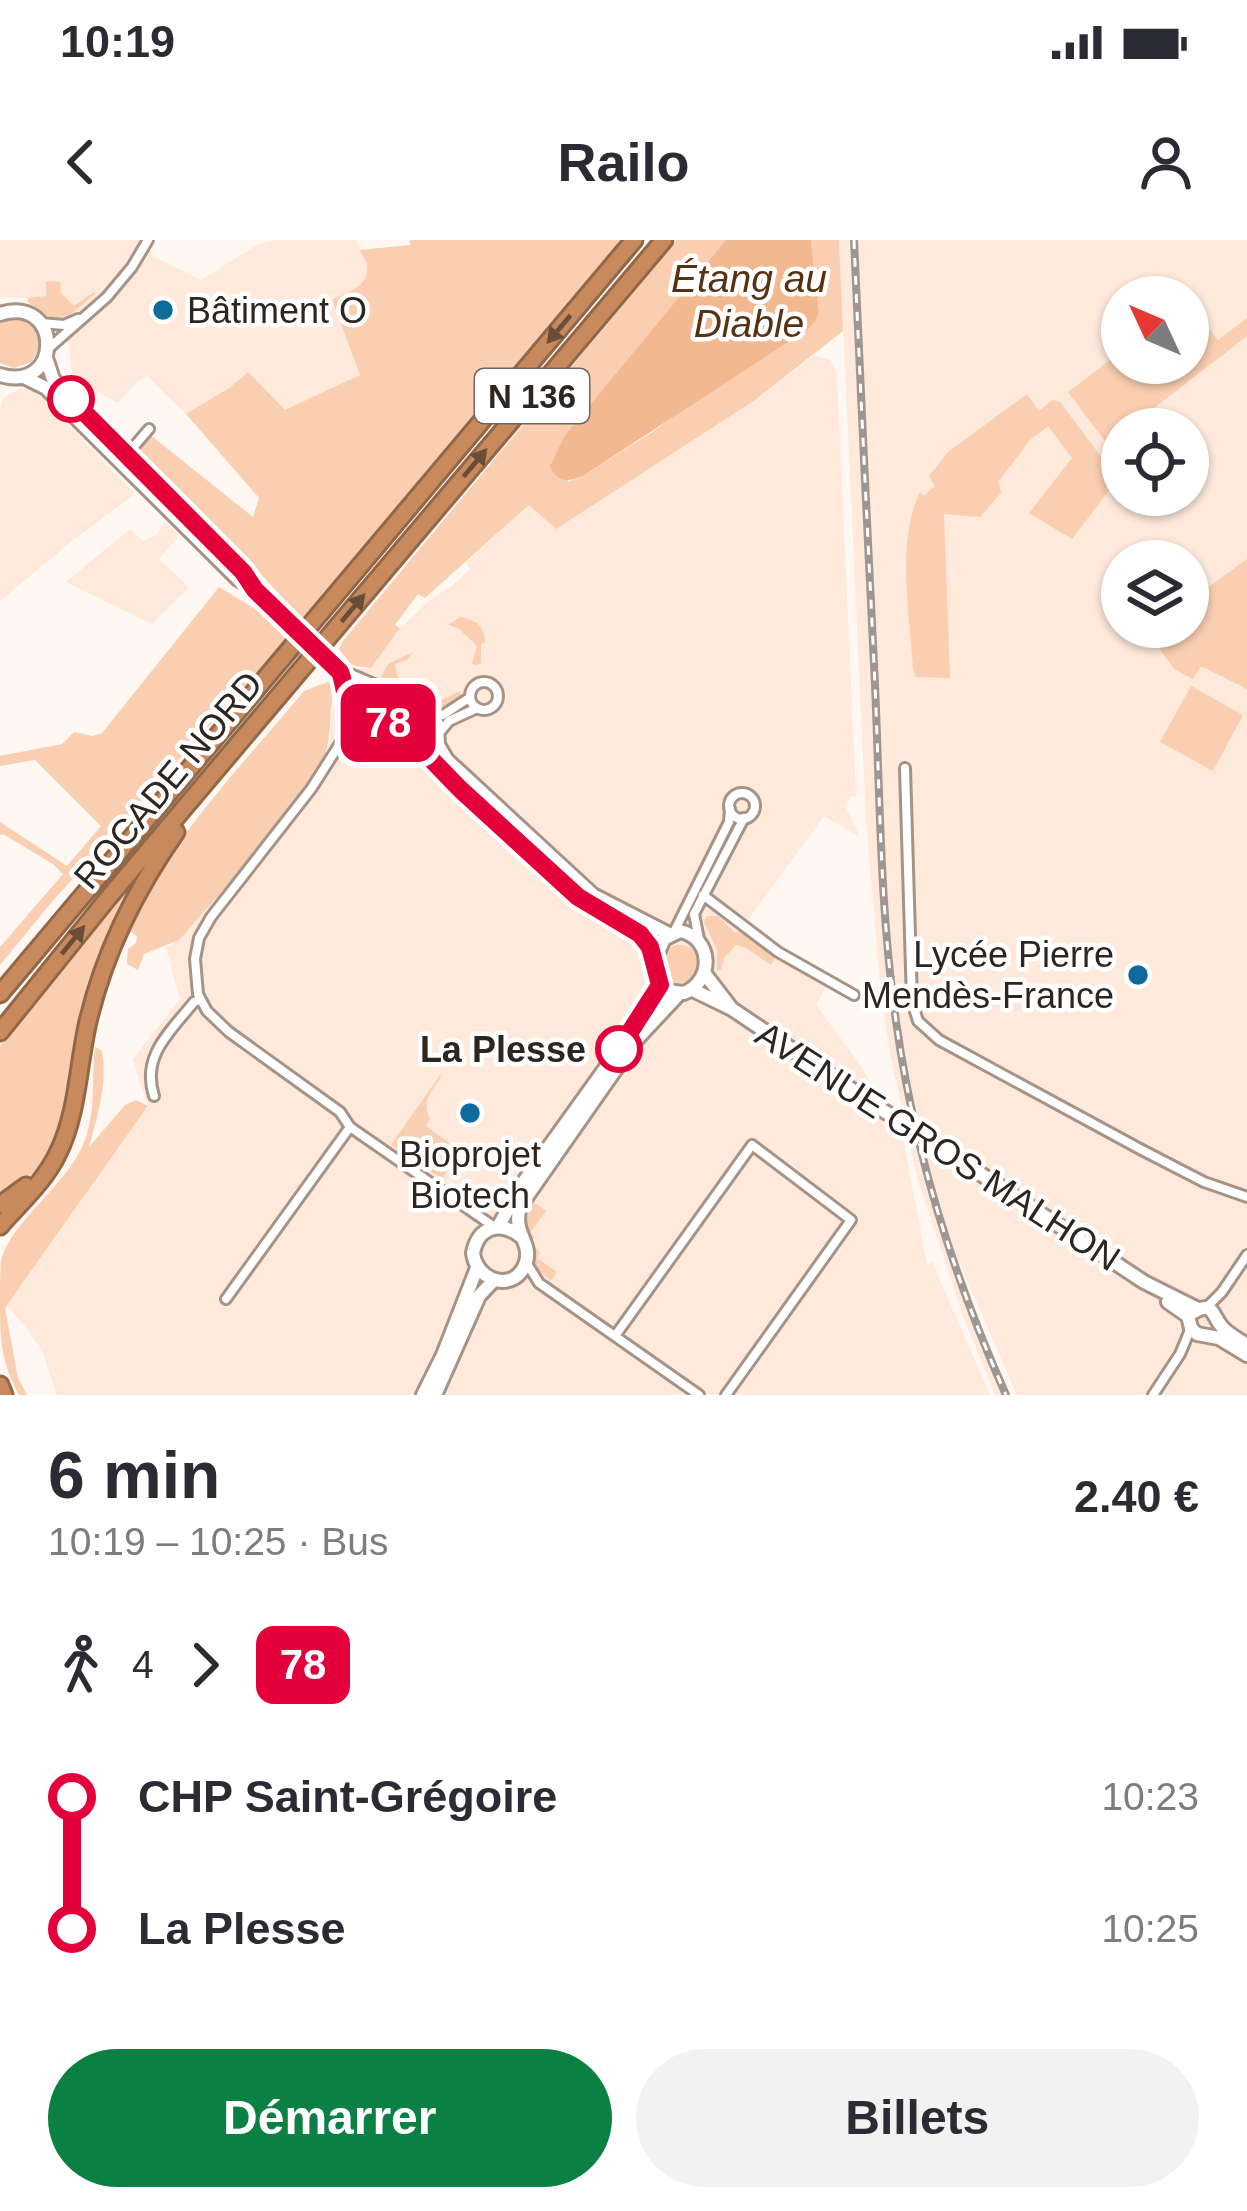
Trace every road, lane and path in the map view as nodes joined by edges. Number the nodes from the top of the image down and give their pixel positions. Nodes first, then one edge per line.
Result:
1 (148, 240) edge
2 (634, 240) edge
3 (664, 240) edge
4 (95, 309) junction
5 (1, 312) edge
6 (41, 323) junction
7 (47, 353) junction
8 (10, 380) edge
9 (149, 429) dead end
10 (127, 453) junction
11 (255, 590) junction
12 (340, 672) junction
13 (361, 683) junction
14 (469, 698) junction
15 (382, 700) junction
16 (348, 702) junction
17 (476, 708) junction
18 (411, 716) junction
19 (365, 718) junction
20 (432, 718) junction
21 (400, 737) junction
22 (439, 737) junction
23 (341, 742) junction
24 (422, 754) junction
25 (223, 761) junction
26 (905, 768) dead end
27 (730, 808) junction
28 (744, 818) junction
29 (703, 896) junction
30 (672, 933) junction
31 (700, 940) junction
32 (38, 947) junction
33 (654, 962) junction
34 (704, 974) junction
35 (0, 980) edge
36 (660, 985) junction
37 (686, 992) junction
38 (0, 994) edge
39 (854, 994) dead end
40 (200, 1000) junction
41 (732, 1010) junction
42 (0, 1032) edge
43 (154, 1096) dead end
44 (350, 1127) junction
45 (64, 1136) junction
46 (1247, 1197) edge
47 (0, 1205) edge
48 (469, 1211) junction
49 (0, 1226) edge
50 (496, 1227) junction
51 (520, 1236) junction
52 (478, 1238) junction
53 (1247, 1255) edge
54 (526, 1262) junction
55 (477, 1268) junction
56 (502, 1280) junction
57 (539, 1283) junction
58 (226, 1299) dead end
59 (1199, 1323) junction
60 (615, 1336) junction
61 (1247, 1345) edge
62 (1247, 1355) edge
63 (0, 1385) edge
64 (4, 1395) edge
65 (423, 1395) edge
66 (435, 1395) edge
67 (700, 1395) edge
68 (726, 1395) edge
69 (1153, 1395) edge

1 - 4 street
2 -> 32 highway, ROCADE NORD / N 136
25 -> 3 highway, ROCADE NORD / N 136
4 - 6 street
4 - 7 street
5 - 6 main road
6 - 7 main road
7 - 8 main road
7 - 10 main road
8 - 11 main road
9 - 10 street
10 - 11 main road
11 - 12 main road, bridge
12 - 13 main road
12 - 16 main road
13 - 15 main road
13 - 16 main road
14 - 17 street
14 - 17 street
14 - 20 street
15 - 18 main road
15 - 19 main road
16 - 19 main road
16 - 23 street
17 - 22 street
18 - 20 main road
18 - 21 main road
19 - 21 main road
19 - 23 street
20 - 22 main road
21 - 24 main road
22 - 24 main road
22 - 30 main road
23 - 40 street
24 - 33 main road
42 -> 25 highway, ROCADE NORD / N 136
25 - 45 highway
26 - 46 street
27 - 28 street
27 - 28 street
27 - 30 street
28 - 29 street
29 - 31 street
29 - 39 street
30 - 31 main road
30 - 33 main road
31 - 34 main road
32 - 35 highway
32 - 38 highway, ROCADE NORD / N 136
33 - 36 main road
34 - 37 main road
34 - 41 main road, AVENUE GROS MALHON
36 - 37 main road
36 - 50 main road
37 - 41 main road, AVENUE GROS MALHON
37 - 51 main road
40 - 43 street
40 - 44 street
41 - 59 main road, AVENUE GROS MALHON, bridge
44 - 48 street
44 - 58 street
45 - 47 highway
45 - 49 highway
48 - 50 street
48 - 52 street
50 - 51 main road
50 - 52 main road
51 - 54 main road
52 - 55 main road
53 - 59 street
54 - 56 main road
54 - 57 street
55 - 56 main road
55 - 65 main road
56 - 57 street
56 - 66 main road
57 - 60 street
59 - 61 main road
59 - 62 main road, AVENUE GROS MALHON
59 - 69 street
60 - 67 street
60 - 68 street
63 - 64 highway

